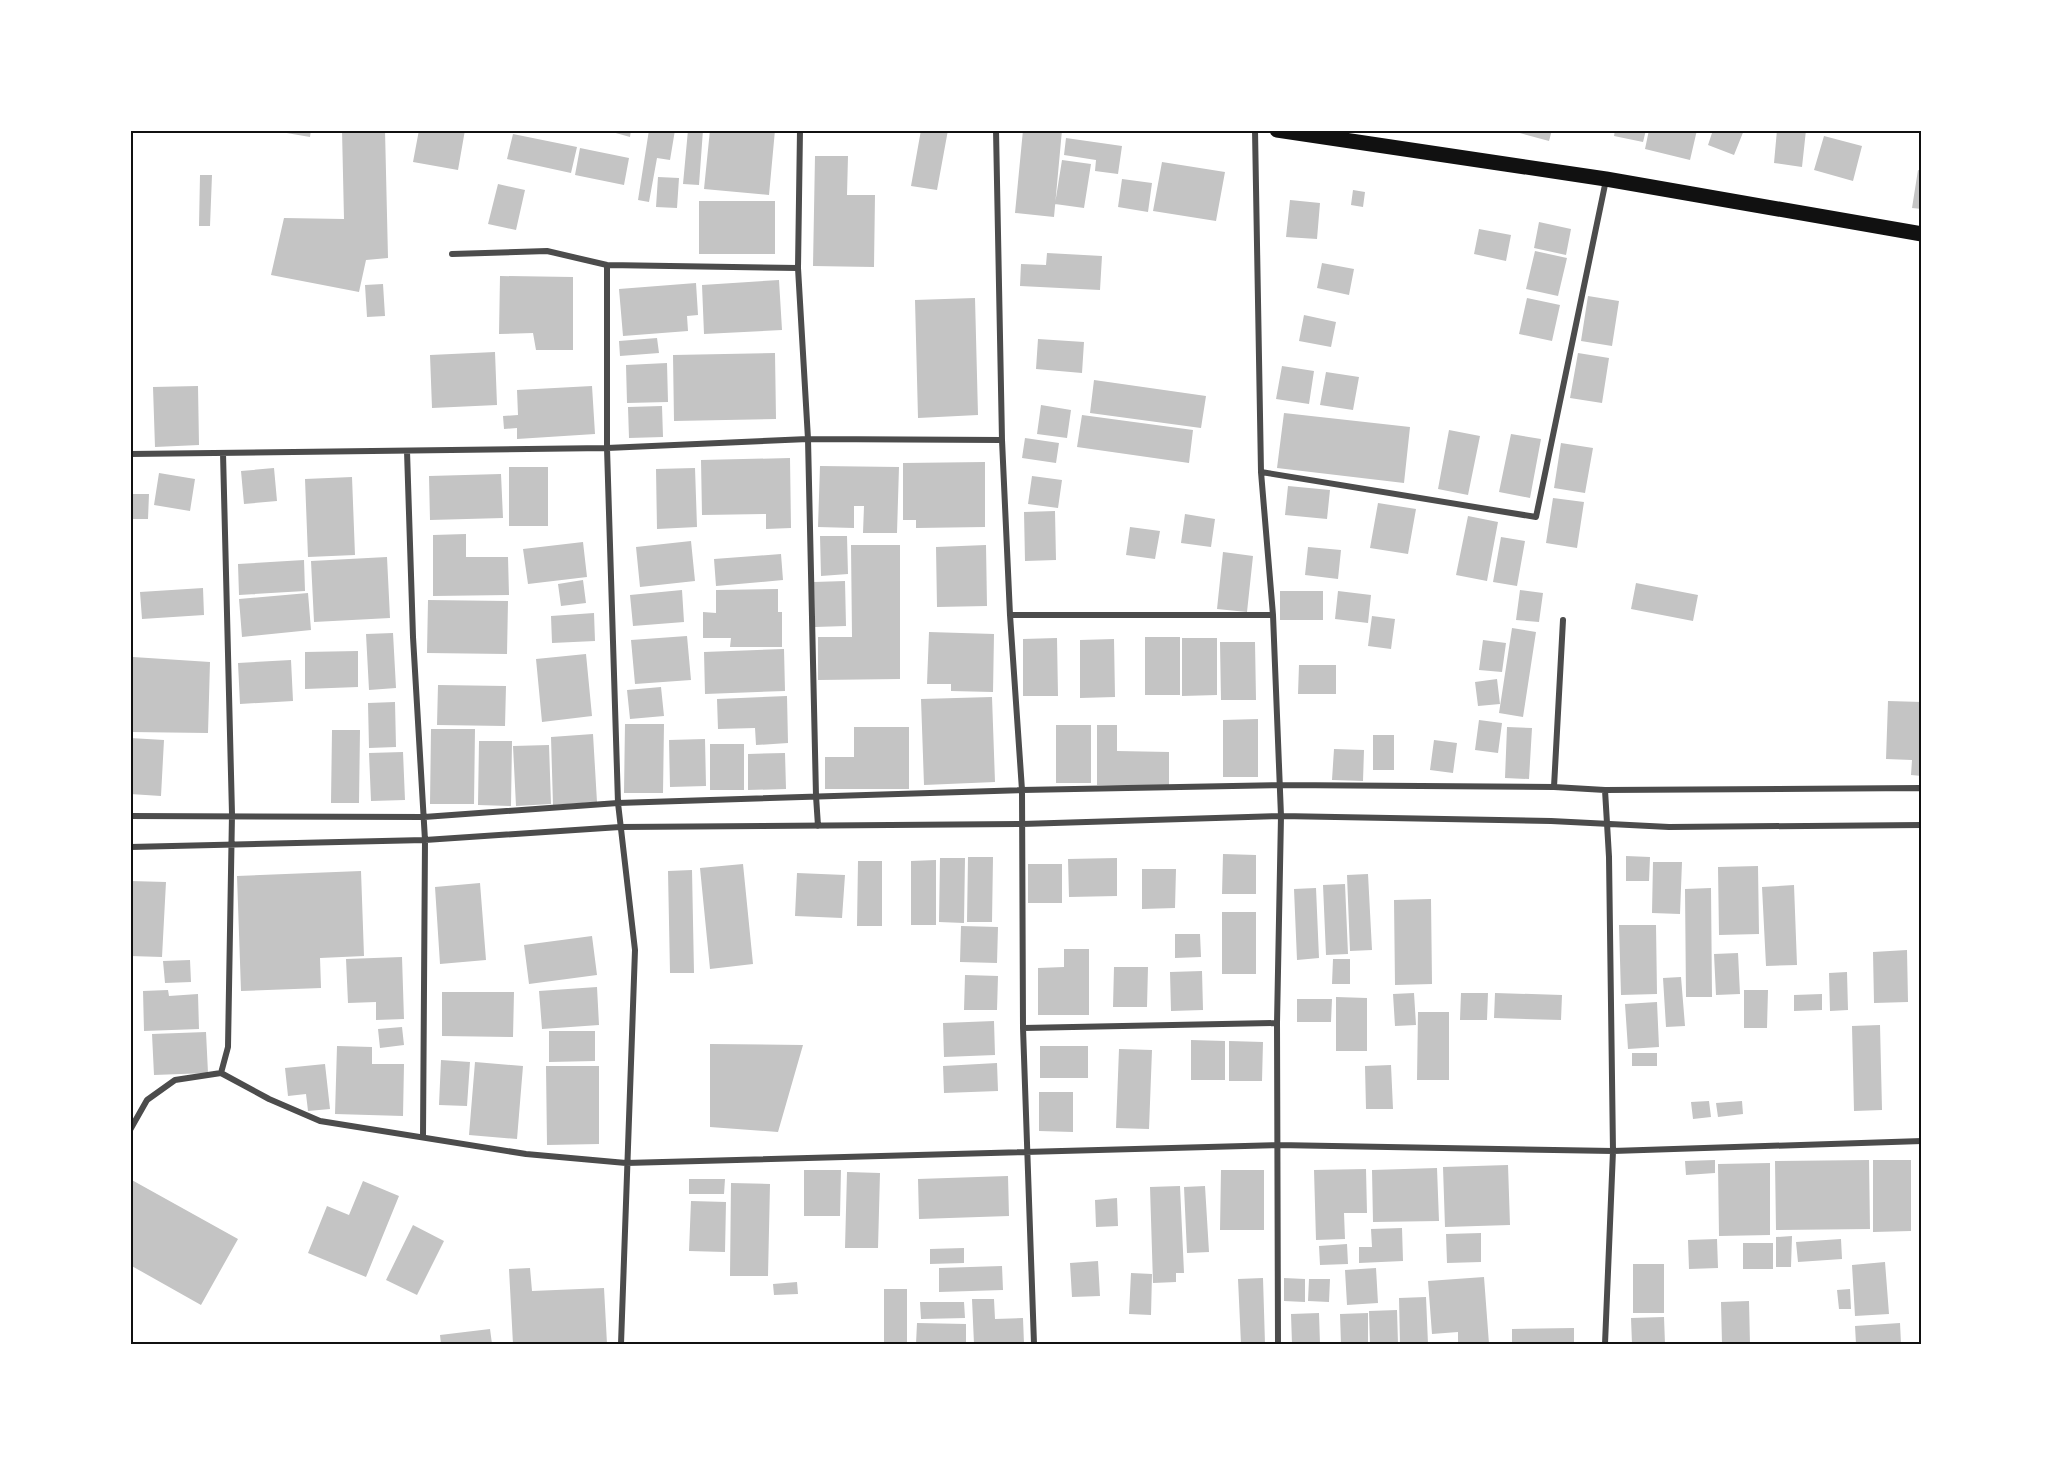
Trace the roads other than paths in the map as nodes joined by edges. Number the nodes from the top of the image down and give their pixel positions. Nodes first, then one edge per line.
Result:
1 (800, 130) edge
2 (996, 130) edge
3 (1255, 130) edge
4 (1277, 130) edge
5 (1606, 179) junction
6 (1922, 234) edge
7 (452, 254) dead end
8 (607, 265) junction
9 (798, 268) junction
10 (808, 439) junction
11 (1002, 440) junction
12 (607, 447) junction
13 (407, 451) junction
14 (223, 453) junction
15 (130, 454) edge
16 (1261, 472) junction
17 (1010, 615) junction
18 (1273, 615) junction
19 (1563, 620) dead end
20 (1280, 785) junction
21 (1554, 788) junction
22 (1922, 789) edge
23 (1022, 790) junction
24 (1605, 790) junction
25 (816, 796) junction
26 (618, 803) junction
27 (232, 814) junction
28 (130, 816) edge
29 (424, 816) junction
30 (1281, 816) junction
31 (1022, 824) junction
32 (1606, 824) junction
33 (1922, 825) edge
34 (818, 826) junction
35 (620, 827) junction
36 (425, 840) junction
37 (231, 845) junction
38 (130, 847) edge
39 (1277, 1023) junction
40 (1023, 1028) junction
41 (221, 1073) junction
42 (130, 1130) edge
43 (423, 1137) junction
44 (1922, 1141) edge
45 (1277, 1145) junction
46 (1028, 1151) junction
47 (1613, 1151) junction
48 (626, 1163) junction
49 (621, 1344) edge
50 (1034, 1344) edge
51 (1278, 1344) edge
52 (1605, 1344) edge

1 - 9 street
2 - 11 street
3 - 16 street
4 - 5 main road
5 - 6 main road
5 - 16 street
7 - 8 street
8 - 9 street
8 - 12 street
9 - 10 street
10 - 11 street
10 - 12 street
10 - 25 street
11 - 17 street
12 - 13 street
12 - 26 street
13 - 14 street
13 - 29 street
14 - 15 street
14 - 27 street
16 - 18 street
17 - 18 street
17 - 23 street
18 - 20 street
19 - 21 street
20 - 21 street
20 - 23 street
20 - 30 street
21 - 24 street
22 - 24 street
23 - 25 street
23 - 31 street
24 - 32 street
25 - 26 street
25 - 34 street
26 - 29 street
26 - 35 street
27 - 28 street
27 - 29 street
27 - 37 street
29 - 36 street
30 - 31 street
30 - 32 street
30 - 39 street
31 - 34 street
31 - 40 street
32 - 33 street
32 - 47 street
34 - 35 street
35 - 36 street
35 - 48 street
36 - 37 street
36 - 43 street
37 - 38 street
37 - 41 street
39 - 40 street
39 - 45 street
40 - 46 street
41 - 42 street
41 - 43 street
43 - 48 street
44 - 47 street
45 - 46 street
45 - 47 street
45 - 51 street
46 - 48 street
46 - 50 street
47 - 52 street
48 - 49 street

